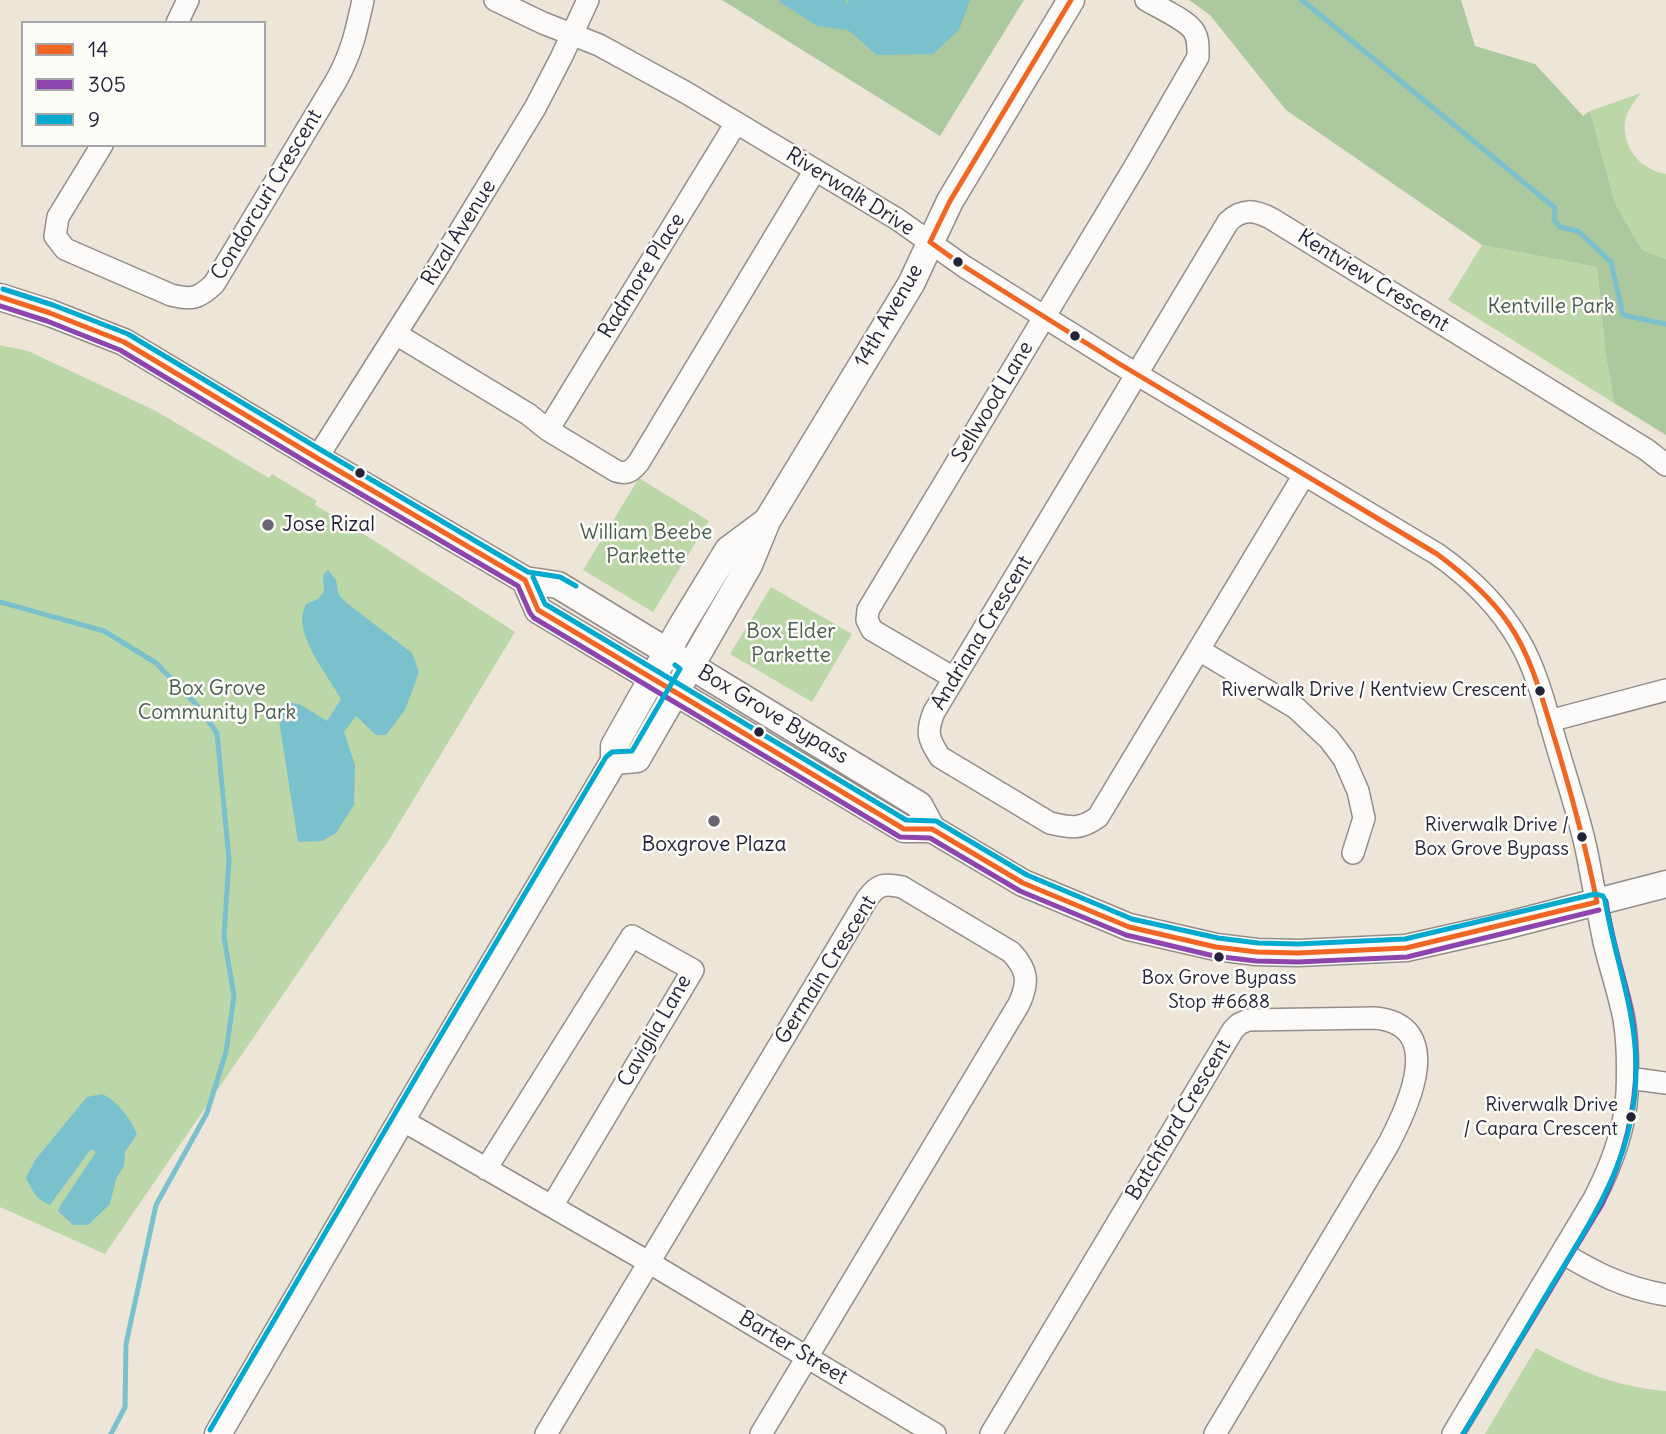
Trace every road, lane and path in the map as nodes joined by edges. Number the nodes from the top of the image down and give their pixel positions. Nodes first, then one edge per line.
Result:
1 (188, 0) edge
2 (363, 0) edge
3 (495, 0) edge
4 (588, 0) edge
5 (1071, 0) edge
6 (1146, 0) edge
7 (178, 21) edge
8 (572, 34) junction
9 (736, 123) junction
10 (101, 147) edge
11 (815, 170) junction
12 (930, 242) junction
13 (0, 297) edge
14 (1045, 317) junction
15 (396, 334) junction
16 (1136, 374) junction
17 (548, 430) junction
18 (317, 458) junction
19 (1666, 465) edge
20 (1304, 475) junction
21 (767, 521) junction
22 (526, 580) junction
23 (1199, 650) junction
24 (667, 651) junction
25 (692, 666) junction
26 (954, 678) junction
27 (651, 679) junction
28 (1666, 690) edge
29 (675, 693) junction
30 (1549, 720) junction
31 (614, 761) junction
32 (932, 829) junction
33 (1353, 853) dead end
34 (1666, 884) edge
35 (1597, 902) junction
36 (1628, 1078) junction
37 (1666, 1083) edge
38 (401, 1120) junction
39 (486, 1169) junction
40 (552, 1206) junction
41 (1562, 1253) junction
42 (650, 1263) junction
43 (1666, 1296) edge
44 (807, 1357) junction
45 (218, 1434) edge
46 (546, 1434) edge
47 (761, 1434) edge
48 (935, 1434) edge
49 (991, 1434) edge
50 (1214, 1434) edge
51 (1452, 1434) edge

1 - 7 street
2 - 10 street, Condorcuri Crescent
3 - 8 street, Riverwalk Drive
4 - 8 street, Rizal Avenue
5 - 12 main road, 14th Avenue
6 - 14 street, Sellwood Lane
8 - 9 street, Riverwalk Drive
8 - 15 street, Rizal Avenue
9 - 11 street, Riverwalk Drive
9 - 17 street, Radmore Place
11 - 12 street, Riverwalk Drive
11 - 17 street
12 - 14 street, Riverwalk Drive
12 - 21 main road, 14th Avenue
13 - 18 main road, Box Grove Bypass
14 - 16 street, Riverwalk Drive
14 - 26 street, Sellwood Lane
15 - 17 street
15 - 18 street, Rizal Avenue
16 - 19 street, Kentview Crescent
16 - 20 street, Riverwalk Drive
16 - 26 street, Andriana Crescent
18 - 22 main road, Box Grove Bypass
20 - 23 street, Andriana Crescent
20 - 30 street, Riverwalk Drive
21 - 24 main road, 14th Avenue
21 - 25 main road, 14th Avenue
22 - 24 main road, Box Grove Bypass
22 - 27 main road, Box Grove Bypass
23 - 26 street, Andriana Crescent
23 - 33 street
24 - 25 main road, Box Grove Bypass
24 - 27 main road, 14th Avenue
25 - 29 main road, 14th Avenue
25 - 32 main road, Box Grove Bypass
27 - 29 main road, Box Grove Bypass
27 - 31 main road, 14th Avenue
28 - 30 street
29 - 31 main road, 14th Avenue
29 - 32 main road, Box Grove Bypass
30 - 35 street, Riverwalk Drive
31 - 38 main road, 14th Avenue
32 - 35 main road, Box Grove Bypass
34 - 35 main road, Box Grove Bypass
35 - 36 street, Riverwalk Drive
36 - 37 street
36 - 41 street, Riverwalk Drive
38 - 39 street, Barter Street
38 - 45 main road, 14th Avenue
39 - 40 street, Barter Street
39 - 40 street, Caviglia Lane
40 - 42 street, Barter Street
41 - 43 street
41 - 51 street, Riverwalk Drive
42 - 44 street, Barter Street
42 - 44 street, Germain Crescent
42 - 46 street
44 - 47 street
44 - 48 street, Barter Street
49 - 50 street, Batchford Crescent

